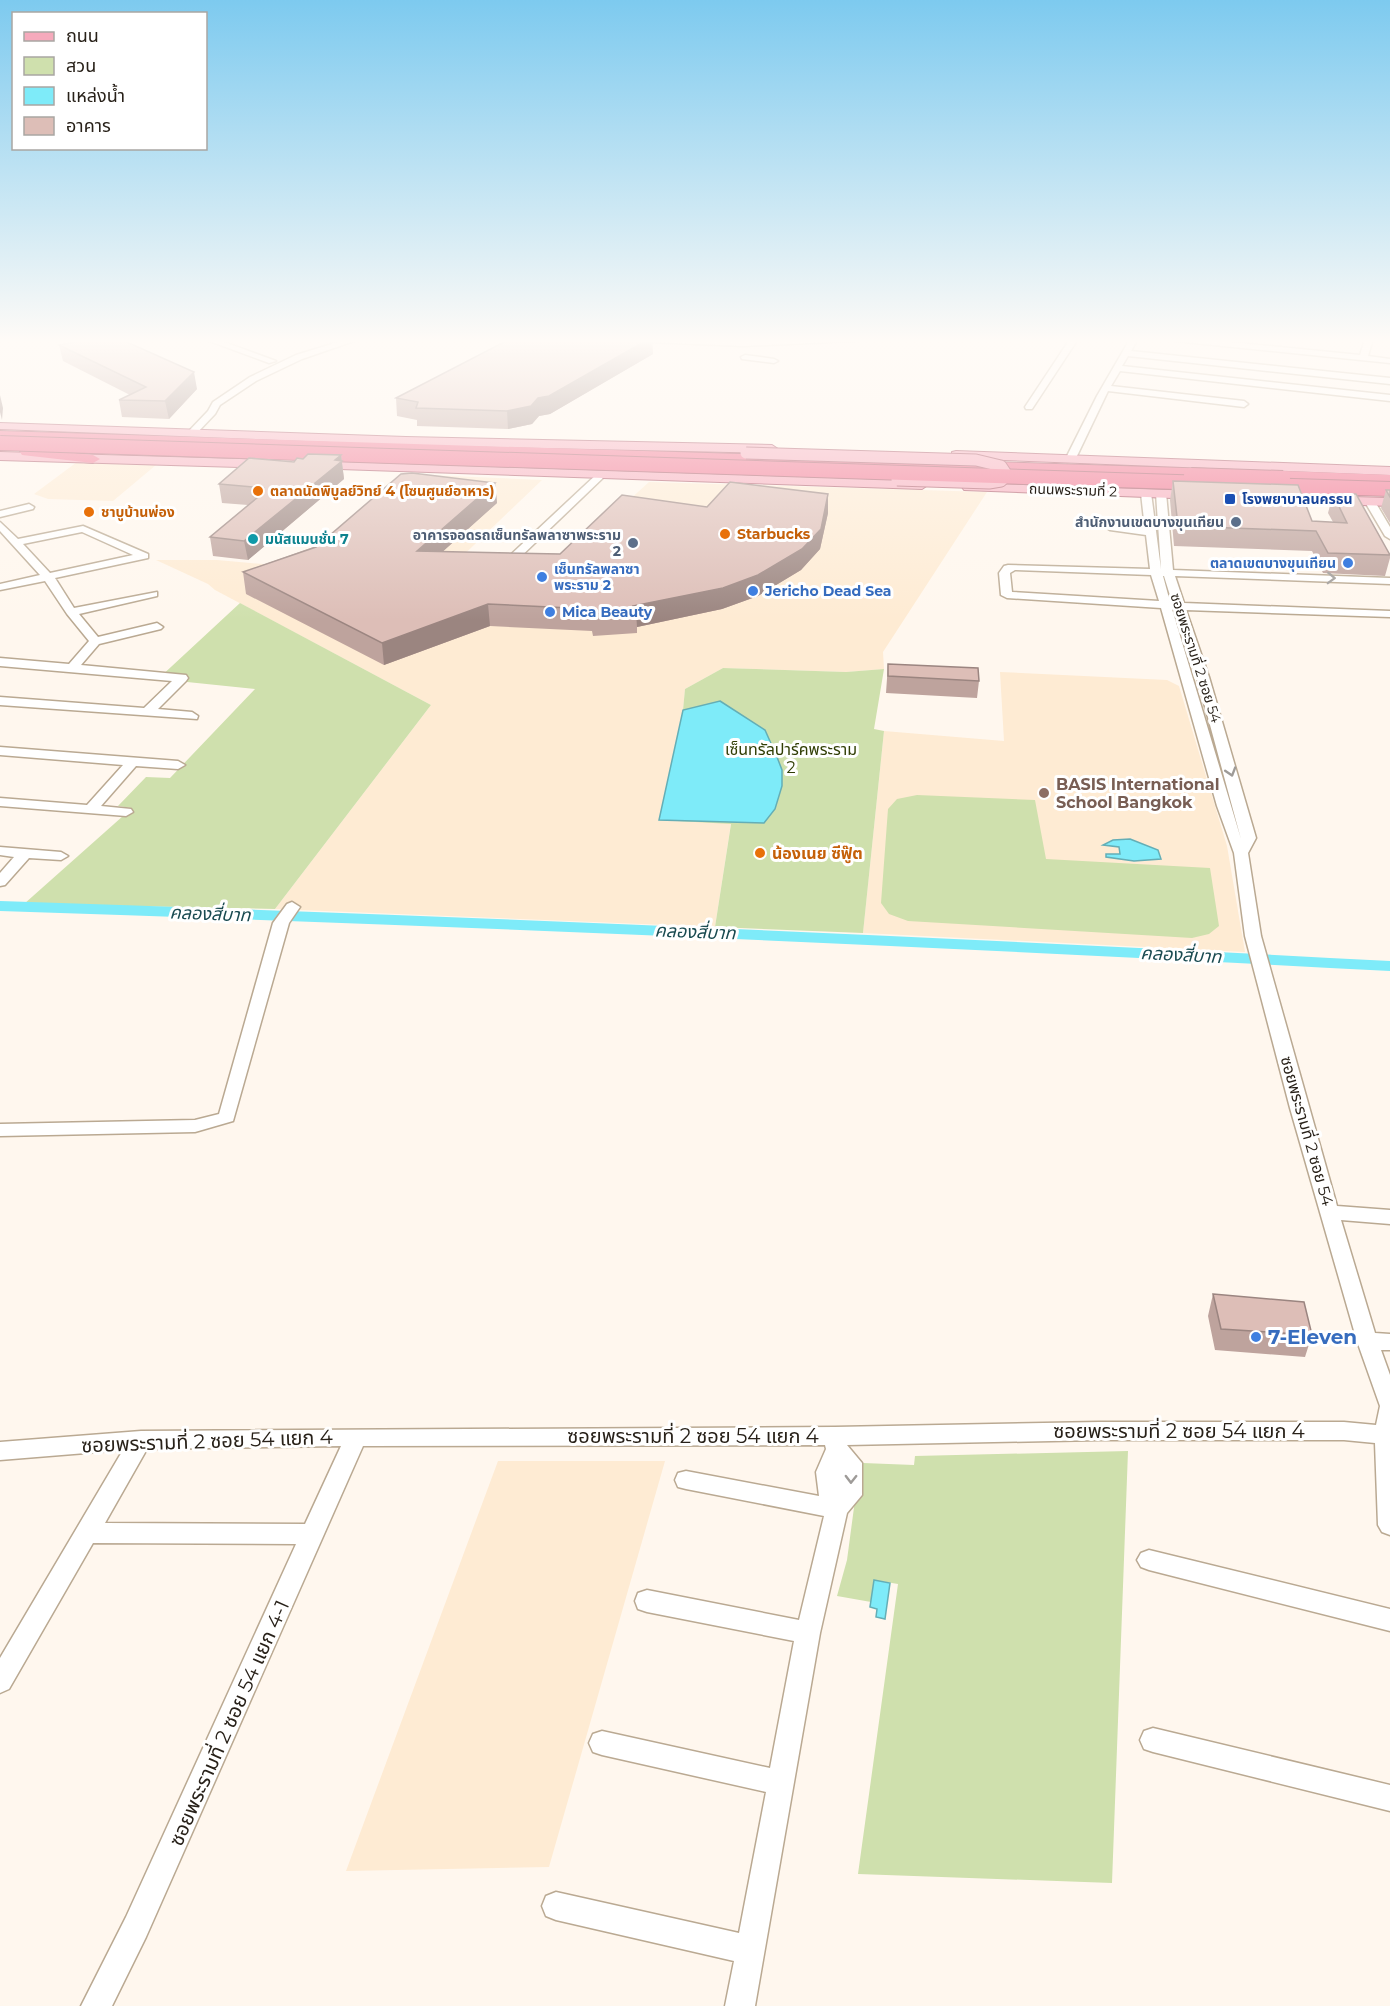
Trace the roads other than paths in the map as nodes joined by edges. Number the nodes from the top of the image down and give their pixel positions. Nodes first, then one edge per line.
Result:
1 (36, 433) edge
2 (69, 433) edge
3 (171, 433) edge
4 (245, 433) edge
5 (1084, 433) edge
6 (0, 436) edge
7 (437, 441) junction
8 (108, 444) junction
9 (1, 452) edge
10 (1070, 460) junction
11 (447, 469) junction
12 (1390, 471) edge
13 (601, 475) junction
14 (1390, 479) edge
15 (1390, 492) edge
16 (1146, 493) junction
17 (1161, 493) junction
18 (1212, 495) edge
19 (1372, 497) junction
20 (1264, 498) edge
21 (1390, 502) edge
22 (29, 507) dead end
23 (1, 513) edge
24 (0, 525) edge
25 (1110, 527) dead end
26 (1151, 533) junction
27 (1390, 536) edge
28 (16, 542) junction
29 (509, 562) edge
30 (1162, 572) junction
31 (49, 578) junction
32 (1390, 580) edge
33 (0, 587) edge
34 (153, 594) dead end
35 (1166, 604) junction
36 (1180, 605) junction
37 (71, 612) junction
38 (1390, 615) edge
39 (157, 627) dead end
40 (95, 640) junction
41 (0, 662) edge
42 (72, 669) junction
43 (0, 701) edge
44 (147, 713) junction
45 (192, 716) dead end
46 (1202, 731) junction
47 (1220, 732) junction
48 (0, 751) edge
49 (133, 761) junction
50 (178, 765) dead end
51 (0, 802) edge
52 (91, 809) junction
53 (126, 812) dead end
54 (0, 851) edge
55 (24, 854) junction
56 (1241, 854) junction
57 (61, 856) dead end
58 (0, 882) edge
59 (292, 907) dead end
60 (0, 1130) edge
61 (1331, 1212) junction
62 (1390, 1217) edge
63 (1367, 1341) junction
64 (1390, 1342) edge
65 (1390, 1406) edge
66 (1388, 1434) edge
67 (356, 1437) junction
68 (141, 1440) junction
69 (836, 1443) junction
70 (0, 1451) edge
71 (686, 1480) dead end
72 (837, 1509) junction
73 (1390, 1525) edge
74 (86, 1533) junction
75 (314, 1534) junction
76 (1149, 1560) dead end
77 (647, 1601) dead end
78 (1390, 1620) edge
79 (808, 1633) junction
80 (0, 1681) edge
81 (1153, 1740) dead end
82 (602, 1743) dead end
83 (781, 1784) junction
84 (1390, 1798) edge
85 (556, 1906) dead end
86 (750, 1950) junction
87 (96, 2006) edge
88 (740, 2006) edge

1 - 8 main road, ถนนพระรามที่ 2
2 - 8 highway
3 - 8 main road, ถนนพระรามที่ 2
4 - 7 main road, ถนนพระรามที่ 2
5 - 10 street
6 - 8 highway, ถนนพระรามที่ 2
6 - 14 highway, bridge
7 - 10 main road, ถนนพระรามที่ 2
7 - 11 main road, bridge
8 - 9 highway, ถนนพระรามที่ 2
8 - 9 highway
8 - 11 main road, ถนนพระรามที่ 2
8 - 14 highway, ถนนพระรามที่ 2
8 - 19 highway, ถนนพระรามที่ 2
9 - 15 highway, bridge
10 - 12 main road, ถนนพระรามที่ 2
11 - 13 main road, ถนนพระรามที่ 2
13 - 16 main road, ถนนพระรามที่ 2
13 - 29 street
15 - 19 highway
16 - 17 main road, ถนนพระรามที่ 2
16 - 26 street, ซอยพระรามที่ 2 ซอย 54
17 - 18 main road, ถนนพระรามที่ 2
17 - 30 street, ซอยพระรามที่ 2 ซอย 54
19 - 20 main road, ถนนพระรามที่ 2
19 - 21 main road, ถนนพระรามที่ 2
19 - 27 street
22 - 23 street
24 - 28 street
25 - 26 street
26 - 30 street, ซอยพระรามที่ 2 ซอย 54
28 - 31 street
28 - 31 street
30 -> 32 street
30 - 35 street, ซอยพระรามที่ 2 ซอย 54
30 - 35 street
30 - 36 street, ซอยพระรามที่ 2 ซอย 54
31 - 33 street
31 - 37 street
34 - 37 street
35 - 36 street
35 - 46 street, ซอยพระรามที่ 2 ซอย 54
36 - 38 street
36 - 47 street, ซอยพระรามที่ 2 ซอย 54
37 - 40 street
39 - 40 street
40 - 42 street
41 - 42 street
42 - 44 street
43 - 44 street
44 - 45 street
46 - 47 street
46 - 56 street, ซอยพระรามที่ 2 ซอย 54
47 -> 56 street, ซอยพระรามที่ 2 ซอย 54
48 - 49 street
49 - 50 street
49 - 52 street
51 - 52 street
52 - 53 street
54 - 55 street
55 - 57 street
55 - 58 street
56 - 61 street, ซอยพระรามที่ 2 ซอย 54
59 - 60 street
61 - 62 street
61 - 63 street, ซอยพระรามที่ 2 ซอย 54
63 - 64 street
63 - 65 street, ซอยพระรามที่ 2 ซอย 54
65 - 66 street, ซอยพระรามที่ 2 ซอย 54
66 - 69 street, ซอยพระรามที่ 2 ซอย 54 แยก 4
66 - 73 street, ซอยพระรามที่ 2 ซอย 54
67 - 68 street, ซอยพระรามที่ 2 ซอย 54 แยก 4
67 - 69 street, ซอยพระรามที่ 2 ซอย 54 แยก 4
67 - 75 street, ซอยพระรามที่ 2 ซอย 54 แยก 4-1
68 - 70 street, ซอยพระรามที่ 2 ซอย 54 แยก 4
68 - 74 street
69 - 72 street
71 - 72 street
72 - 79 street
74 - 75 street
74 - 80 street
75 - 87 street, ซอยพระรามที่ 2 ซอย 54 แยก 4-1
76 - 78 street
77 - 79 street
79 - 83 street
81 - 84 street
82 - 83 street
83 - 86 street
85 - 86 street
86 - 88 street

